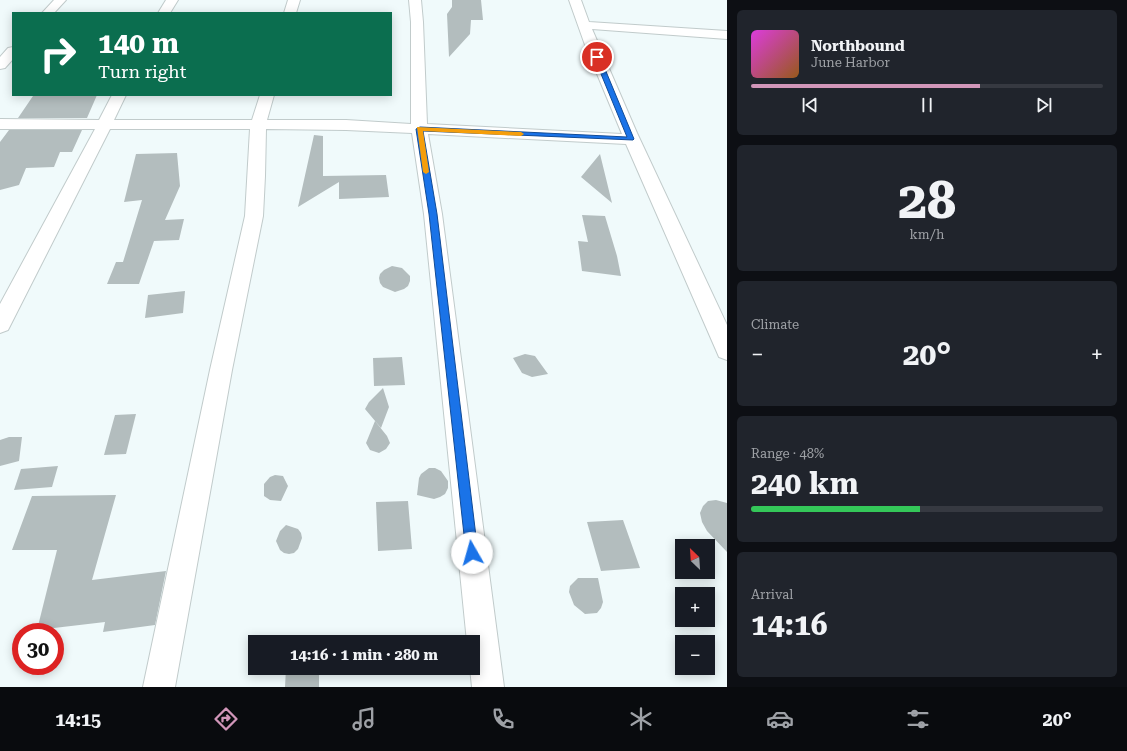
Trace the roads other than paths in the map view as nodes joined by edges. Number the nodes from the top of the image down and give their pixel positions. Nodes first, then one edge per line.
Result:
1 (60, 0) edge
2 (172, 0) edge
3 (294, 0) edge
4 (415, 0) edge
5 (575, 0) edge
6 (49, 12) edge
7 (165, 12) edge
8 (290, 12) edge
9 (584, 25) junction
10 (727, 35) edge
11 (12, 52) edge
12 (0, 65) edge
13 (119, 96) edge
14 (267, 96) edge
15 (0, 124) edge
16 (258, 124) junction
17 (105, 125) junction
18 (420, 129) junction
19 (631, 139) junction
20 (0, 324) edge
21 (727, 350) edge
22 (159, 687) edge
23 (488, 687) edge

1 - 6 street
2 - 7 street
3 - 8 street
4 - 18 street
5 - 9 street
9 - 10 street
9 - 19 street
11 - 12 street
13 - 17 street
14 - 16 street
15 - 17 street
16 - 17 street
16 - 18 street
16 - 22 street
17 - 20 street
18 - 19 street
18 - 23 street
19 - 21 street

